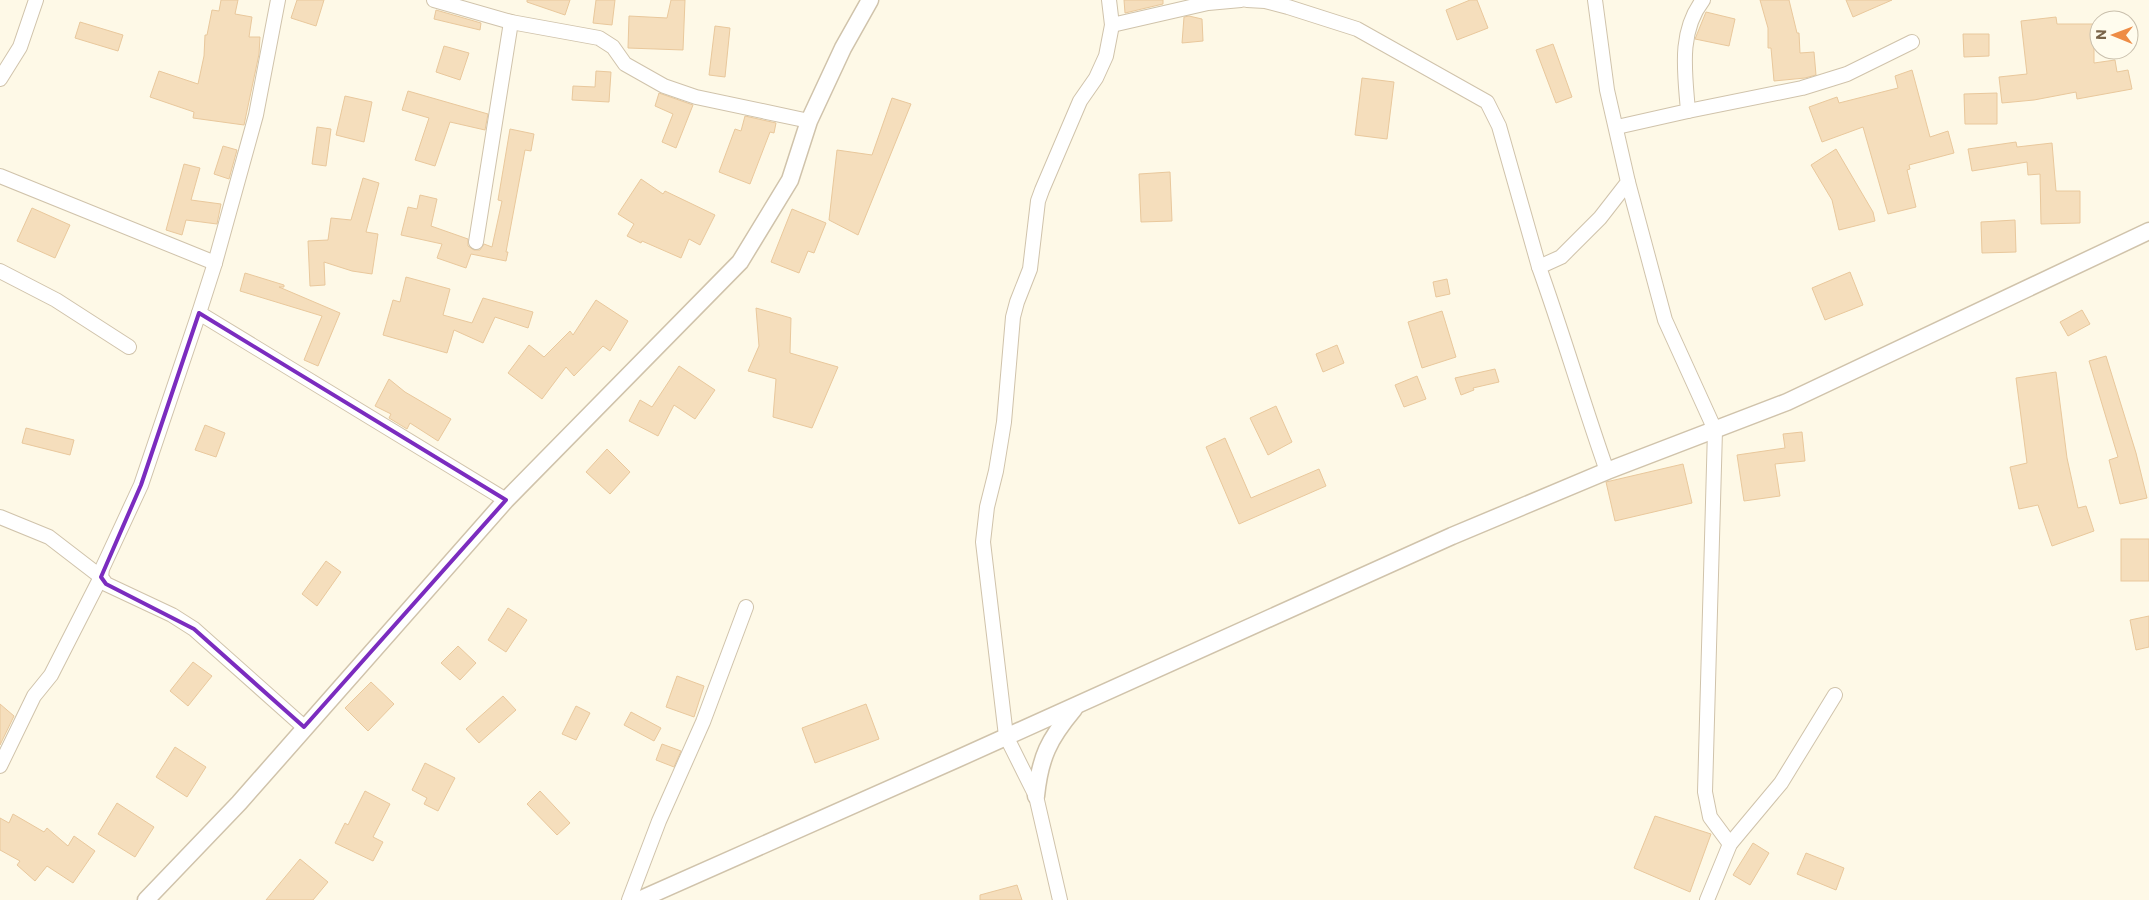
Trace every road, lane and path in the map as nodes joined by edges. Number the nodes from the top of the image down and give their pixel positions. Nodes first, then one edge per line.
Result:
1 (36, 0) edge
2 (278, 0) edge
3 (434, 0) edge
4 (870, 0) edge
5 (1109, 0) edge
6 (1241, 0) edge
7 (1247, 0) edge
8 (1595, 0) edge
9 (1703, 0) edge
10 (511, 22) junction
11 (1112, 25) junction
12 (1912, 42) dead end
13 (0, 79) edge
14 (1688, 111) junction
15 (809, 121) junction
16 (1617, 127) junction
17 (0, 176) edge
18 (1628, 182) junction
19 (2149, 231) edge
20 (476, 242) dead end
21 (215, 263) junction
22 (1539, 267) junction
23 (0, 271) edge
24 (199, 313) junction
25 (129, 347) dead end
26 (1714, 430) junction
27 (1607, 471) junction
28 (506, 500) junction
29 (0, 518) edge
30 (100, 577) junction
31 (746, 607) dead end
32 (1835, 695) dead end
33 (1078, 704) junction
34 (304, 727) junction
35 (1006, 736) junction
36 (0, 766) edge
37 (1036, 796) junction
38 (1730, 844) junction
39 (146, 900) edge
40 (629, 900) edge
41 (639, 900) edge
42 (1060, 900) edge
43 (1707, 900) edge

1 - 13 street
2 - 21 street
3 - 10 street
4 - 15 street
5 - 11 street
6 - 11 street
7 - 22 street
8 - 16 street
9 - 14 street
10 - 15 street
10 - 20 street
11 - 35 street
12 - 14 street
14 - 16 street
15 - 28 street
16 - 18 street
17 - 21 street
18 - 22 street
18 - 26 street
19 - 26 street
21 - 24 street
22 - 27 street
23 - 25 street
24 - 28 street
24 - 30 street
26 - 27 street
26 - 38 street
27 - 33 street
28 - 34 street
29 - 30 street
30 - 34 street
30 - 36 street
31 - 40 street
32 - 38 street
33 - 35 street
33 - 37 street
34 - 39 street
35 - 37 street
35 - 41 street
37 - 42 street
38 - 43 street

